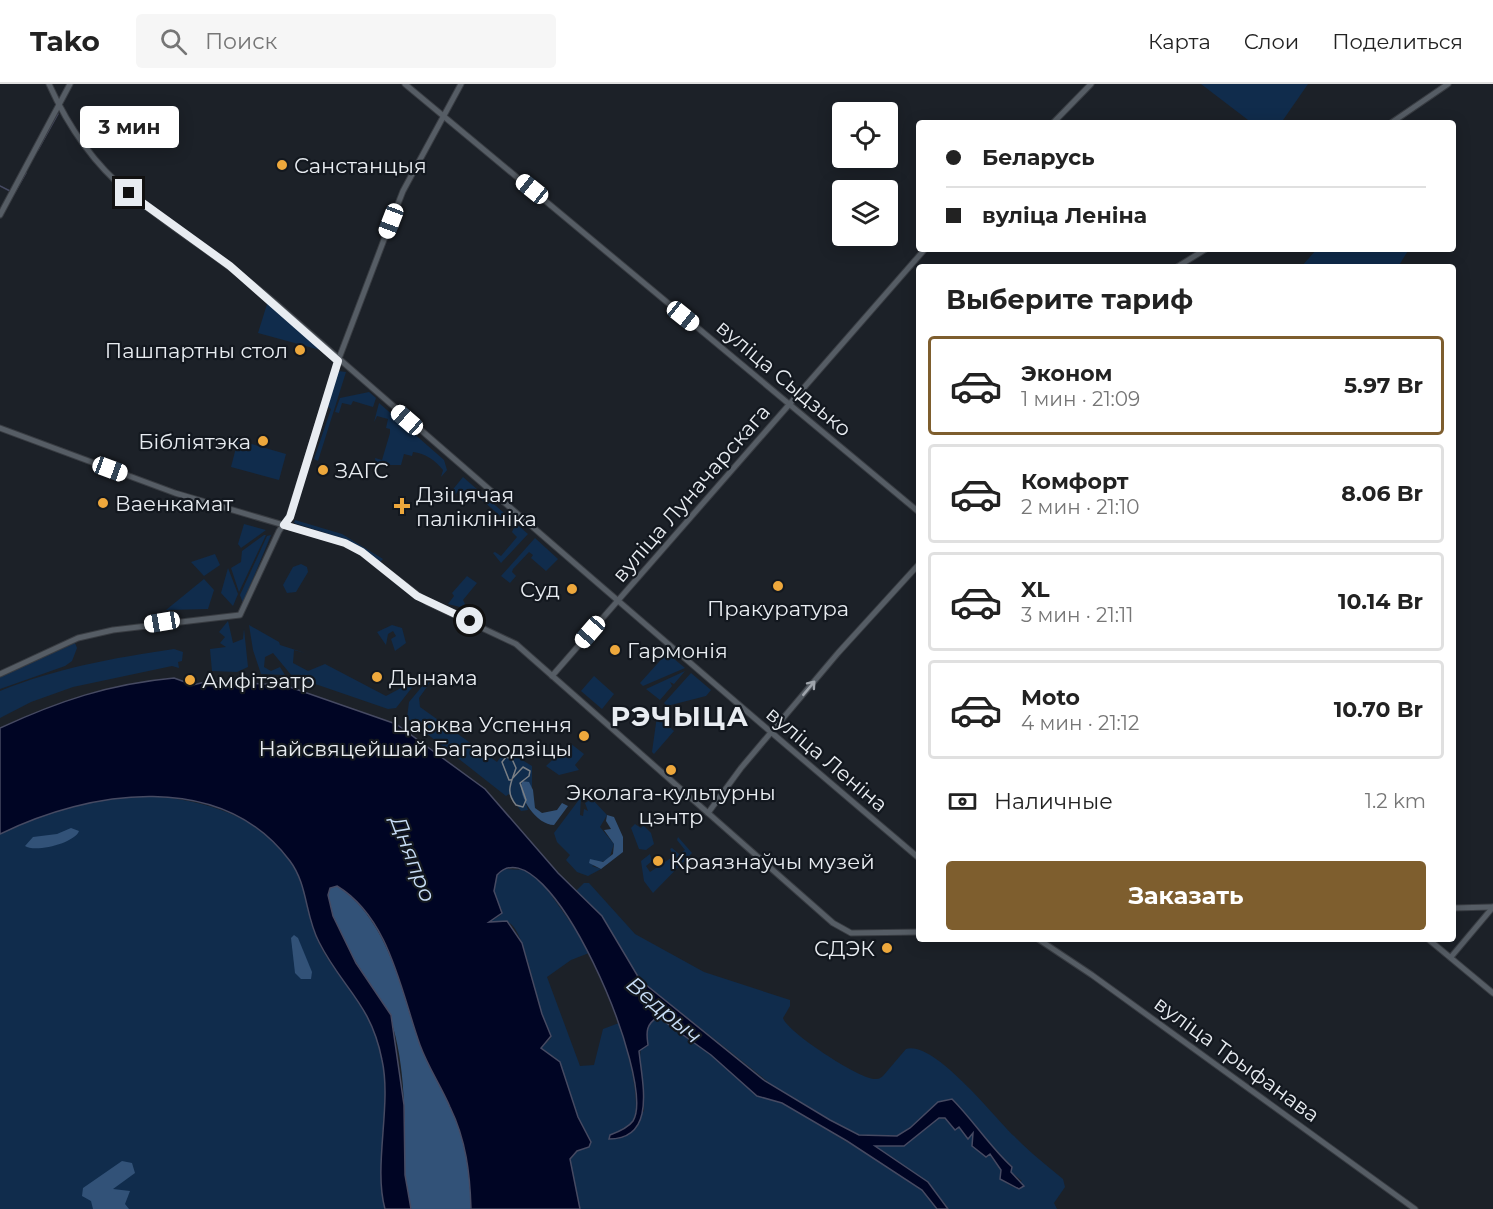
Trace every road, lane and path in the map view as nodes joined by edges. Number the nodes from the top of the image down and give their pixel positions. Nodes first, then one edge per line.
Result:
1 (49, 84) edge
2 (70, 84) edge
3 (405, 84) edge
4 (461, 84) edge
5 (1091, 84) edge
6 (1448, 84) edge
7 (58, 105) junction
8 (444, 116) junction
9 (1056, 120) edge
10 (1395, 120) edge
11 (0, 215) edge
12 (923, 252) edge
13 (1201, 252) edge
14 (1182, 264) edge
15 (338, 361) junction
16 (789, 405) junction
17 (0, 428) edge
18 (916, 510) edge
19 (284, 525) junction
20 (916, 568) edge
21 (618, 602) junction
22 (0, 674) edge
23 (552, 676) junction
24 (771, 733) junction
25 (708, 813) junction
26 (916, 856) edge
27 (1493, 907) edge
28 (1456, 908) edge
29 (916, 932) edge
30 (1042, 942) edge
31 (1432, 942) edge
32 (1451, 957) junction
33 (1493, 993) edge
34 (1415, 1209) edge

1 - 7 street, вуліца Леніна
2 - 7 street
3 - 8 street, вуліца Сыдзько
4 - 8 street
5 - 9 street
6 - 10 street
7 - 11 street
7 - 15 street, вуліца Леніна
8 - 15 street
8 - 16 street, вуліца Сыдзько
12 - 16 street, вуліца Луначарскага
13 - 14 street
15 - 19 street
15 - 21 street, вуліца Леніна
16 - 18 street, вуліца Сыдзько
16 - 21 street, вуліца Луначарскага
17 - 19 street
19 - 22 street
19 - 23 street
24 -> 20 street
21 - 23 street, вуліца Луначарскага
21 - 24 street, вуліца Леніна
23 - 25 street
24 - 25 street
24 - 26 street, вуліца Леніна
25 - 29 street
27 - 28 street
27 - 32 street
30 - 34 street, вуліца Трыфанава
31 - 32 street
32 - 33 street

